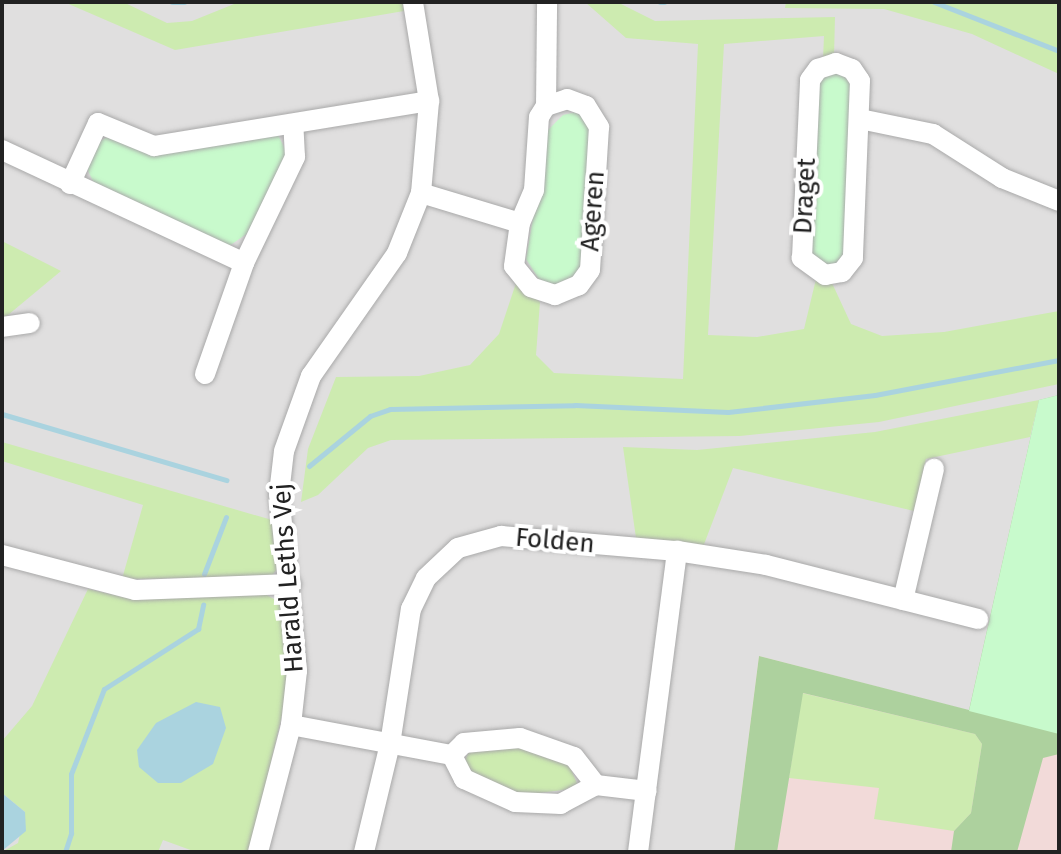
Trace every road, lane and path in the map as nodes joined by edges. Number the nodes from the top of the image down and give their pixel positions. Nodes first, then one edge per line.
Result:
1 (413, 2) edge
2 (547, 2) edge
3 (429, 101) junction
4 (546, 106) junction
5 (860, 119) junction
6 (293, 124) junction
7 (2, 150) edge
8 (70, 184) junction
9 (421, 193) junction
10 (1059, 201) edge
11 (520, 223) junction
12 (244, 263) junction
13 (30, 323) dead end
14 (2, 327) edge
15 (205, 374) dead end
16 (934, 469) dead end
17 (677, 551) junction
18 (4, 563) edge
19 (291, 584) junction
20 (903, 600) junction
21 (978, 619) dead end
22 (291, 725) junction
23 (390, 744) junction
24 (452, 755) junction
25 (596, 785) junction
26 (647, 791) junction
27 (258, 852) edge
28 (364, 852) edge
29 (638, 852) edge

1 - 3 street, Harald Leths Vej
2 - 4 street, Ageren
3 - 6 street
3 - 9 street, Harald Leths Vej
4 - 11 street, Ageren
4 - 11 street, Ageren
5 - 5 street, Draget
5 - 10 street
6 - 8 street
6 - 12 street
7 - 8 street
8 - 12 street
9 - 11 street
9 - 19 street, Harald Leths Vej
12 - 15 street
13 - 14 street
16 - 20 street
17 - 20 street, Folden
17 - 23 street, Folden
17 - 26 street
18 - 19 street
19 - 22 street, Harald Leths Vej
20 - 21 street, Folden
22 - 23 street
22 - 27 street, Harald Leths Vej
23 - 24 street
23 - 28 street, Folden
24 - 25 street
24 - 25 street
25 - 26 street
26 - 29 street

